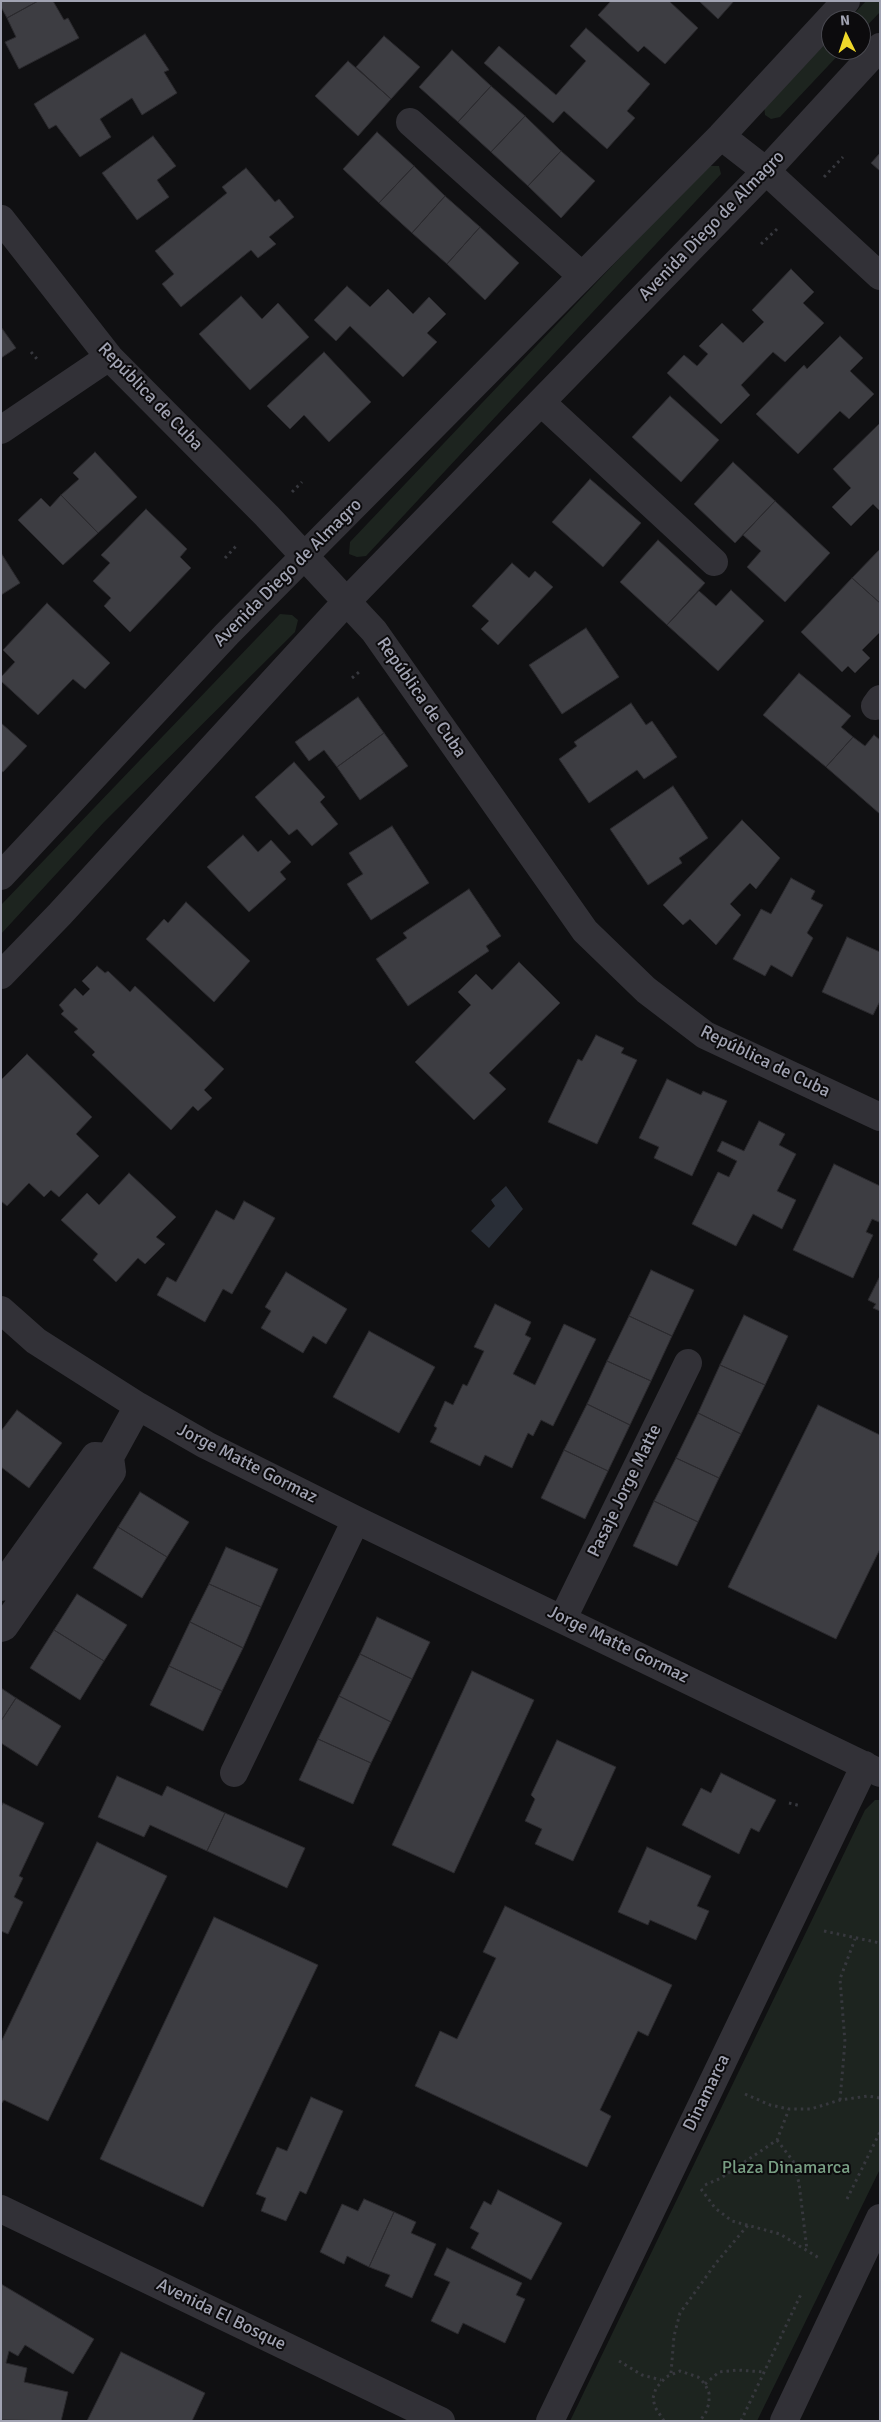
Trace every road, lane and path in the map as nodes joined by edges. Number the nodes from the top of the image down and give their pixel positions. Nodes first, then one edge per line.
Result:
1 (846, 1) edge
2 (880, 47) edge
3 (410, 122) dead end
4 (721, 136) junction
5 (843, 157) dead end
6 (766, 172) junction
7 (824, 177) dead end
8 (1, 219) edge
9 (777, 229) dead end
10 (761, 244) dead end
11 (582, 276) junction
12 (880, 276) edge
13 (32, 352) dead end
14 (109, 357) junction
15 (37, 359) dead end
16 (542, 403) junction
17 (1, 430) edge
18 (238, 544) dead end
19 (305, 556) junction
20 (225, 558) dead end
21 (714, 562) dead end
22 (347, 601) junction
23 (1, 876) edge
24 (1, 974) edge
25 (880, 1118) edge
26 (1, 1310) edge
27 (688, 1363) dead end
28 (138, 1406) junction
29 (110, 1457) junction
30 (356, 1520) junction
31 (1, 1587) edge
32 (563, 1618) junction
33 (1, 1628) edge
34 (873, 1769) edge
35 (234, 1773) dead end
36 (788, 1803) dead end
37 (801, 1806) dead end
38 (824, 1931) dead end
39 (855, 1939) junction
40 (880, 1943) edge
41 (745, 2094) dead end
42 (880, 2098) edge
43 (840, 2100) junction
44 (789, 2109) junction
45 (777, 2140) junction
46 (1, 2209) edge
47 (880, 2218) edge
48 (748, 2225) junction
49 (807, 2250) junction
50 (819, 2258) dead end
51 (616, 2359) dead end
52 (764, 2372) dead end
53 (671, 2374) junction
54 (661, 2380) junction
55 (705, 2384) junction
56 (441, 2421) edge
57 (550, 2421) edge
58 (664, 2421) edge
59 (700, 2421) edge
60 (784, 2421) edge

1 - 4 street, Avenida Diego de Almagro
2 - 6 street, Avenida Diego de Almagro
3 - 11 street
4 - 6 street
4 - 11 street, Avenida Diego de Almagro
5 - 7 path
6 - 12 street
6 - 16 street, Avenida Diego de Almagro
8 - 14 street, República de Cuba
9 - 10 path
11 - 19 street, Avenida Diego de Almagro
13 - 15 path
14 - 17 street
14 - 19 street, República de Cuba
16 - 21 street
16 - 22 street, Avenida Diego de Almagro
18 - 20 path
19 - 22 street, República de Cuba
19 - 23 street, Avenida Diego de Almagro
22 - 24 street, Avenida Diego de Almagro
22 - 25 street, República de Cuba
26 - 28 street, Jorge Matte Gormaz
27 - 32 street, Pasaje Jorge Matte
28 - 29 street
28 - 30 street, Jorge Matte Gormaz
29 - 31 street
29 - 33 street
30 - 32 street, Jorge Matte Gormaz
30 - 35 street
32 - 34 street, Jorge Matte Gormaz
34 - 57 street, Dinamarca
36 - 37 path
38 - 39 path
39 - 40 path
39 - 43 path
41 - 44 path
42 - 43 path
43 - 44 path
44 - 45 path
45 - 48 path
45 - 49 path
46 - 56 street, Avenida El Bosque
47 - 60 street
48 - 49 path
48 - 53 path
49 - 50 path
51 - 54 path
52 - 55 path
53 - 54 path
53 - 55 path
54 - 58 path
55 - 59 path

